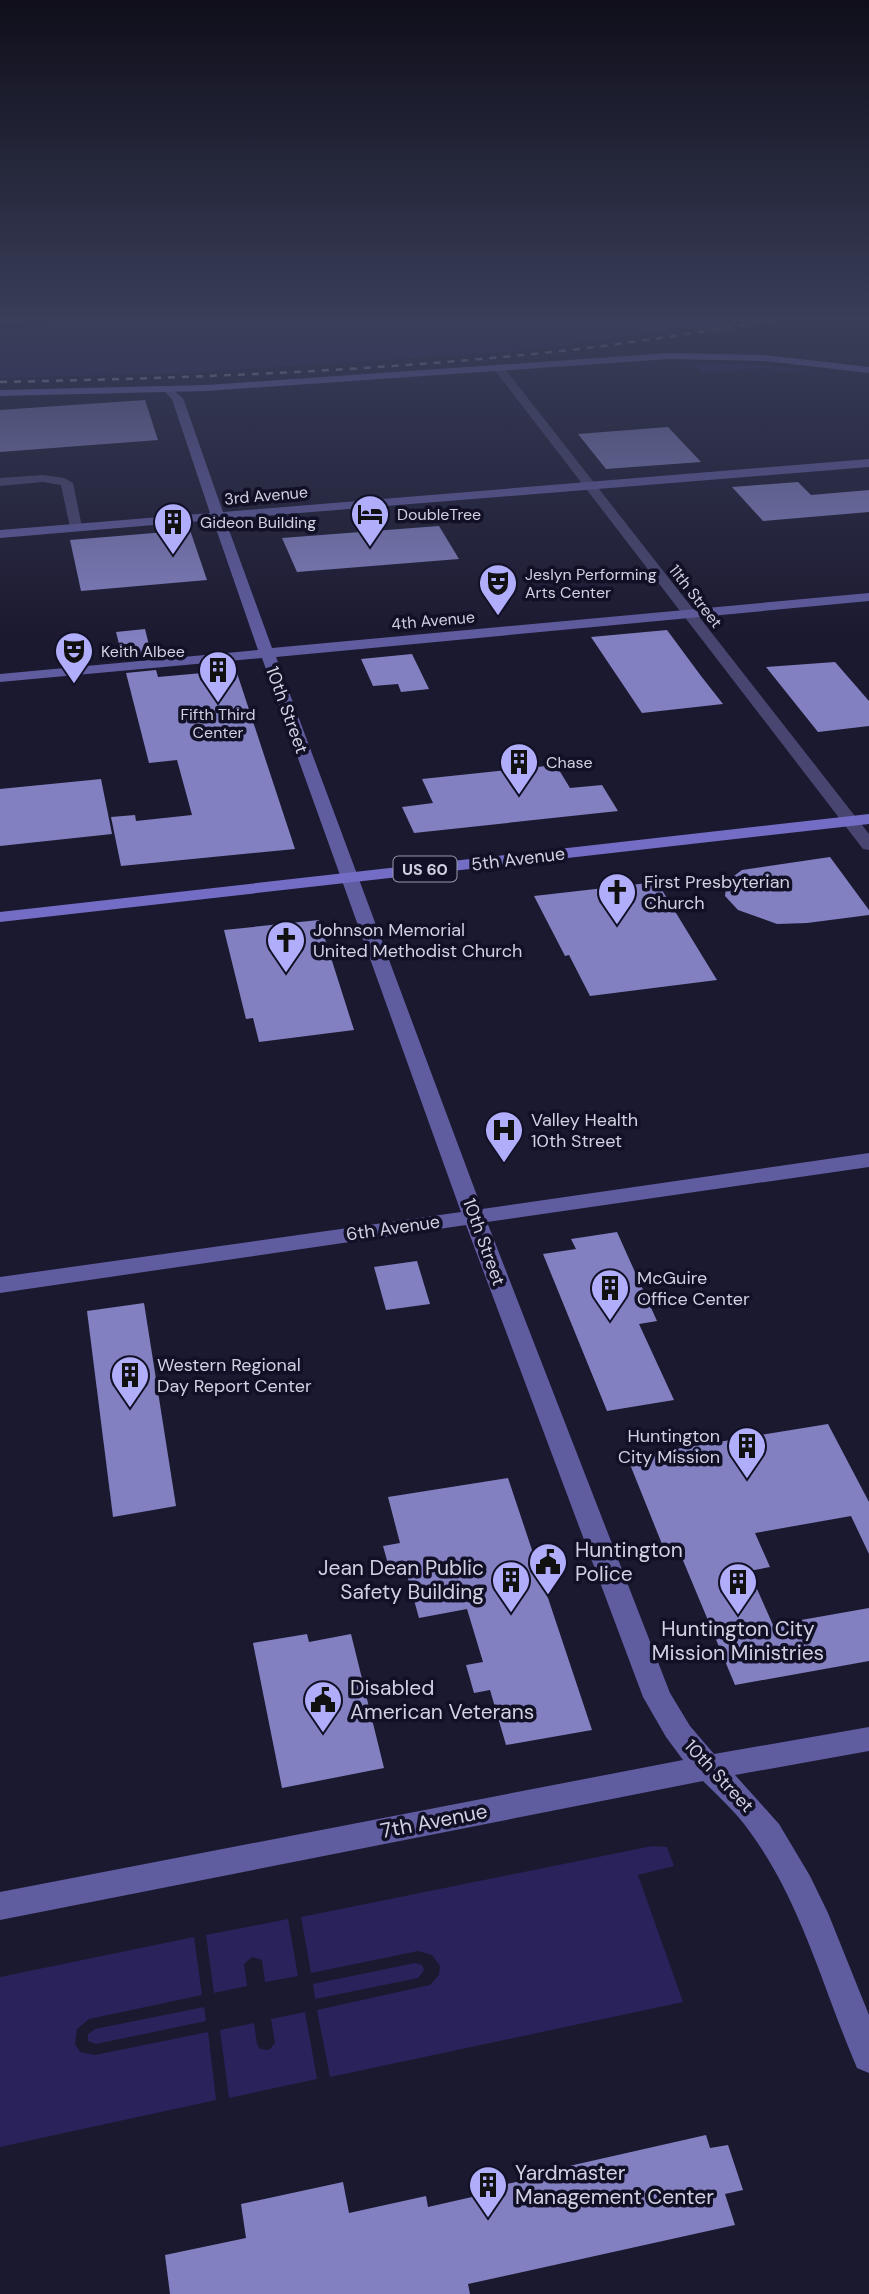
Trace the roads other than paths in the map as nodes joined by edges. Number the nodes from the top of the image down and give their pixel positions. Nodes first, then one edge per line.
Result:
1 (187, 426) edge
2 (543, 426) edge
3 (869, 463) edge
4 (0, 482) edge
5 (588, 486) junction
6 (218, 516) junction
7 (76, 527) junction
8 (0, 534) edge
9 (869, 597) edge
10 (688, 614) junction
11 (267, 653) junction
12 (0, 678) edge
13 (869, 819) edge
14 (850, 821) junction
15 (869, 845) edge
16 (352, 878) junction
17 (0, 917) edge
18 (869, 1160) edge
19 (474, 1217) junction
20 (0, 1285) edge
21 (869, 1739) edge
22 (709, 1767) junction
23 (0, 1906) edge
24 (869, 2057) edge

1 - 6 street, 10th Street
2 - 5 street, 11th Street
3 - 5 street, 3rd Avenue
4 - 7 street
5 - 6 street, 3rd Avenue
5 - 10 street, 11th Street
6 - 7 street, 3rd Avenue
6 - 11 street, 10th Street
7 - 8 street, 3rd Avenue
9 - 10 street, 4th Avenue
10 - 11 street, 4th Avenue
10 - 14 street, 11th Street
11 - 12 street, 4th Avenue
11 - 16 street, 10th Street
13 - 14 main road, 5th Avenue / US 60
14 - 15 street, 11th Street
14 - 16 main road, 5th Avenue / US 60
16 - 17 main road, 5th Avenue / US 60
16 - 19 street, 10th Street
18 - 19 street, 6th Avenue
19 - 20 street, 6th Avenue
19 - 22 street, 10th Street
21 - 22 street, 7th Avenue
22 - 23 street, 7th Avenue
22 - 24 street, 10th Street

